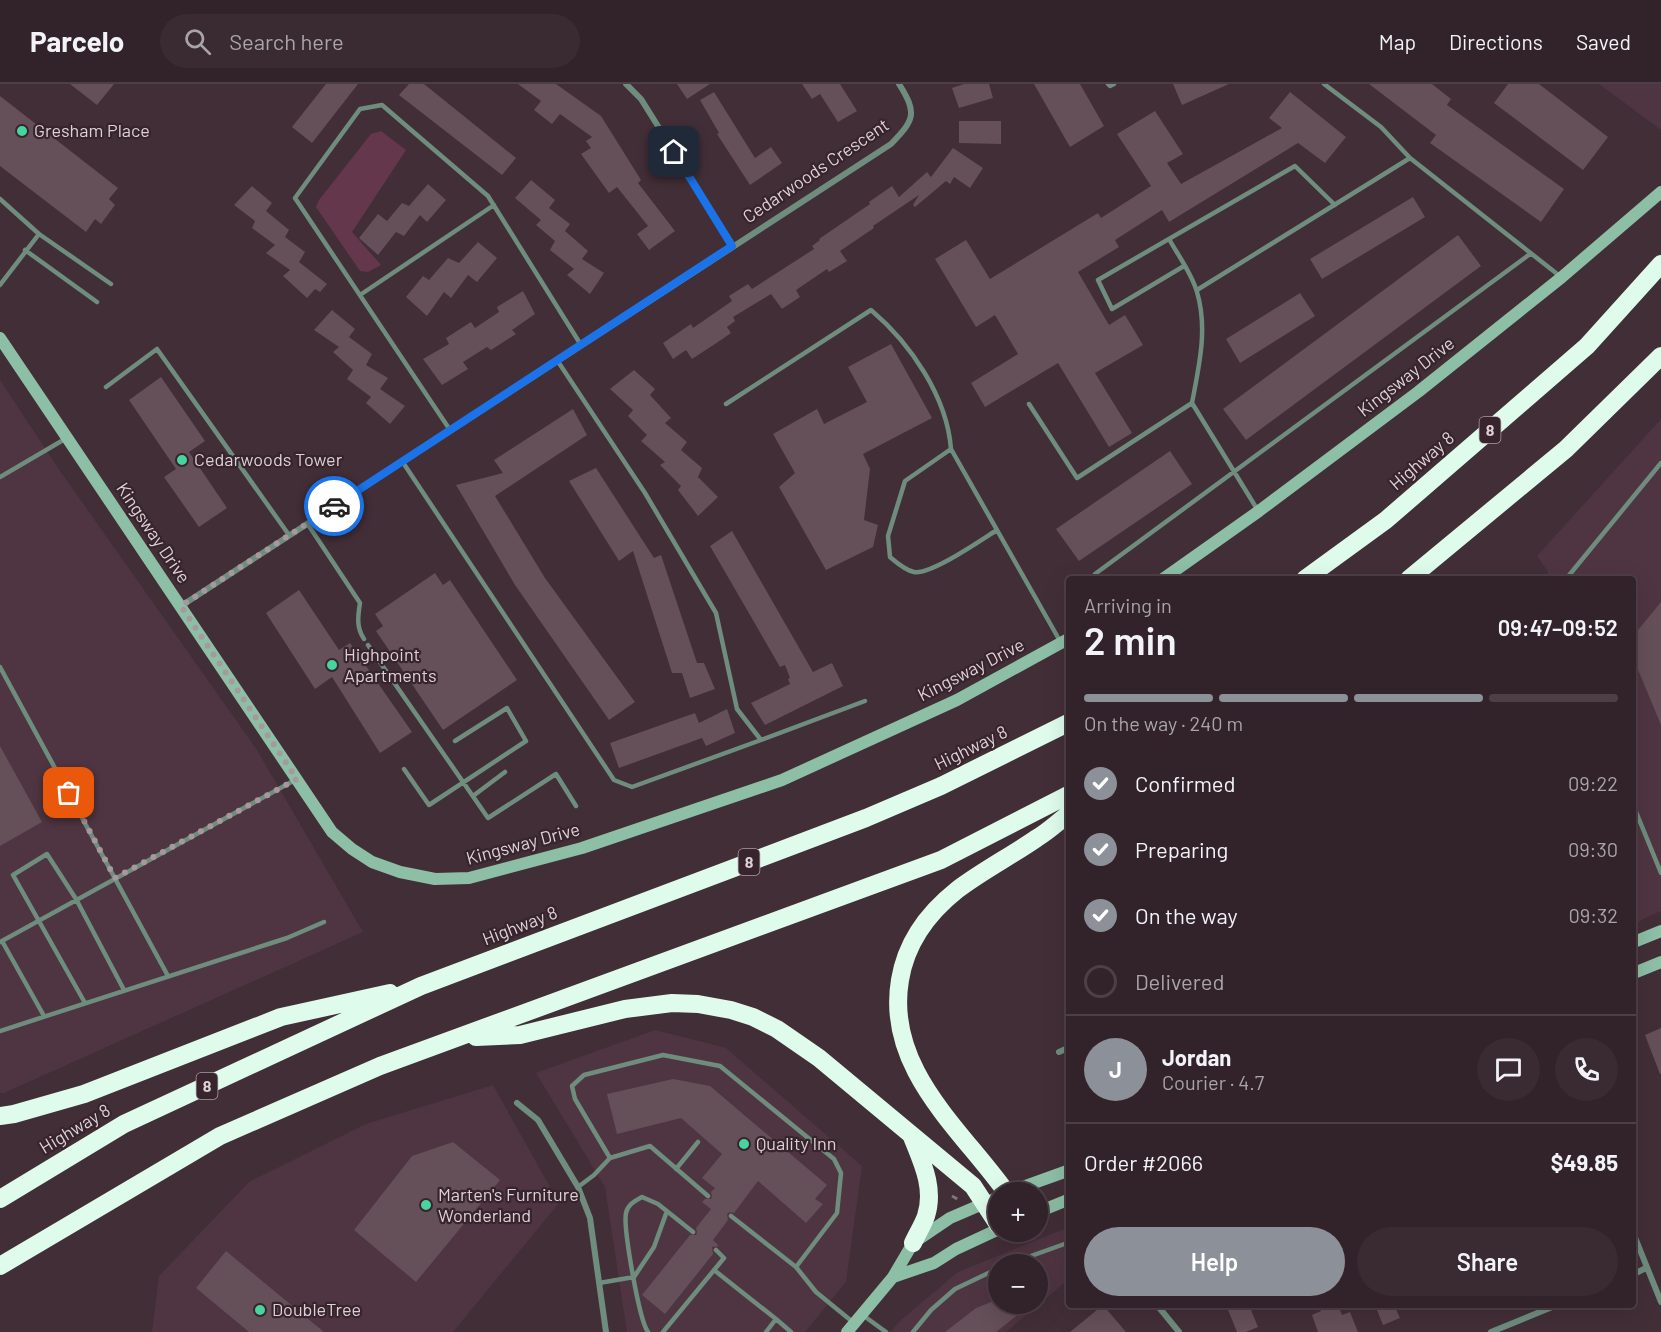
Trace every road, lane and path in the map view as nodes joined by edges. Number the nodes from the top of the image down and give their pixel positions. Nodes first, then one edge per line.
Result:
1 (626, 84) edge
2 (899, 84) edge
3 (1108, 84) edge
4 (1114, 84) edge
5 (1324, 84) edge
6 (1410, 158) junction
7 (1661, 192) edge
8 (0, 199) edge
9 (494, 205) junction
10 (1335, 205) junction
11 (39, 234) junction
12 (1169, 238) junction
13 (732, 246) junction
14 (26, 250) junction
15 (1530, 254) junction
16 (1661, 264) edge
17 (1184, 266) junction
18 (1562, 277) junction
19 (111, 284) dead end
20 (0, 285) edge
21 (1197, 291) junction
22 (360, 295) junction
23 (97, 302) dead end
24 (0, 339) edge
25 (581, 345) junction
26 (1661, 356) edge
27 (557, 360) junction
28 (106, 387) dead end
29 (1192, 403) junction
30 (726, 404) dead end
31 (1029, 404) dead end
32 (450, 430) junction
33 (67, 438) junction
34 (951, 449) junction
35 (402, 461) junction
36 (1661, 463) edge
37 (1234, 471) junction
38 (0, 477) edge
39 (1259, 511) junction
40 (307, 523) junction
41 (998, 530) junction
42 (289, 535) junction
43 (1095, 574) dead end
44 (1167, 576) edge
45 (1309, 576) edge
46 (1413, 576) edge
47 (1568, 576) edge
48 (181, 606) junction
49 (364, 639) dead end
50 (1066, 640) edge
51 (368, 645) dead end
52 (0, 667) edge
53 (865, 701) dead end
54 (1066, 724) edge
55 (761, 740) junction
56 (455, 741) dead end
57 (404, 769) dead end
58 (505, 772) dead end
59 (297, 779) junction
60 (463, 782) junction
61 (472, 796) junction
62 (1066, 796) edge
63 (576, 806) dead end
64 (1636, 812) edge
65 (1066, 816) edge
66 (1661, 873) edge
67 (115, 878) junction
68 (76, 899) junction
69 (39, 920) junction
70 (324, 922) dead end
71 (1661, 931) edge
72 (1, 941) edge
73 (1636, 941) edge
74 (1661, 962) edge
75 (1636, 972) edge
76 (168, 976) junction
77 (421, 986) junction
78 (124, 990) junction
79 (85, 1003) junction
80 (44, 1016) junction
81 (1, 1029) edge
82 (457, 1038) junction
83 (1066, 1049) edge
84 (1059, 1052) dead end
85 (517, 1103) dead end
86 (0, 1116) edge
87 (911, 1135) junction
88 (698, 1142) dead end
89 (610, 1158) junction
90 (676, 1169) junction
91 (1066, 1171) edge
92 (1000, 1182) edge
93 (1036, 1182) edge
94 (578, 1187) junction
95 (708, 1196) dead end
96 (988, 1197) edge
97 (0, 1199) edge
98 (1066, 1201) edge
99 (988, 1202) edge
100 (1048, 1208) edge
101 (667, 1210) junction
102 (731, 1216) dead end
103 (693, 1232) dead end
104 (988, 1233) edge
105 (1636, 1240) edge
106 (912, 1242) junction
107 (1066, 1243) edge
108 (716, 1251) dead end
109 (1037, 1254) edge
110 (0, 1266) edge
111 (796, 1267) junction
112 (1646, 1268) junction
113 (714, 1270) junction
114 (988, 1273) edge
115 (1636, 1273) edge
116 (634, 1277) junction
117 (893, 1277) junction
118 (599, 1283) junction
119 (1661, 1302) edge
120 (1159, 1308) edge
121 (1550, 1308) edge
122 (776, 1319) junction
123 (854, 1323) edge
124 (606, 1332) edge
125 (648, 1332) edge
126 (663, 1332) edge
127 (766, 1332) edge
128 (791, 1332) edge
129 (886, 1332) edge
130 (913, 1332) edge
131 (1179, 1332) edge
132 (1491, 1332) edge

1 - 13 street, Cedarwoods Crescent
2 - 13 street, Cedarwoods Crescent
3 - 4 lane
5 - 6 lane
6 - 10 lane
6 - 15 lane
7 - 18 street, Kingsway Drive
8 - 11 lane
9 - 22 lane
9 - 22 lane
9 - 25 lane
10 - 12 lane
10 - 21 lane
11 - 14 lane
11 - 19 lane
12 - 17 lane
12 - 17 lane
13 - 25 street, Cedarwoods Crescent
14 - 20 lane
14 - 23 lane
15 - 18 lane
15 - 37 lane
16 - 45 highway, Highway 8 / 8
17 - 21 lane
18 - 39 street, Kingsway Drive
21 - 29 lane
22 - 32 lane
24 - 33 street, Kingsway Drive
25 - 27 street, Cedarwoods Crescent
26 - 46 highway
27 - 32 street, Cedarwoods Crescent
27 - 55 lane
28 - 42 lane
29 - 31 lane
29 - 37 lane
30 - 34 lane
32 - 35 street, Cedarwoods Crescent
33 - 38 lane
33 - 48 street, Kingsway Drive
34 - 41 lane
34 - 41 lane
35 - 40 street, Cedarwoods Crescent
35 - 55 lane
36 - 47 lane
37 - 39 lane
37 - 43 lane
39 - 44 street, Kingsway Drive
40 - 42 street, Cedarwoods Crescent
40 - 49 lane
41 - 50 lane
42 - 48 street, Cedarwoods Crescent
48 - 59 street, Kingsway Drive
50 - 59 street, Kingsway Drive
51 - 60 lane
52 - 67 lane
53 - 55 lane
54 - 77 highway, Highway 8 / 8
56 - 60 lane
57 - 60 lane
58 - 61 lane
59 - 67 lane
60 - 61 lane
61 - 63 lane
62 - 82 highway
64 - 66 lane
65 - 92 highway
67 - 68 lane
67 - 76 lane
68 - 69 lane
68 - 69 lane
68 - 78 lane
69 - 72 lane
69 - 79 lane
70 - 76 lane
71 - 73 street
72 - 80 lane
74 - 75 street
76 - 78 lane
77 - 86 highway
77 - 97 highway, Highway 8 / 8
78 - 79 lane
79 - 80 lane
80 - 81 lane
82 - 87 highway
82 - 110 highway
83 - 84 street
85 - 94 street
87 - 96 highway
87 - 106 highway
88 - 90 lane
89 - 90 lane
89 - 94 lane
89 - 111 lane
90 - 95 lane
91 - 93 street
94 - 118 street
98 - 100 street
99 - 106 street
101 - 103 lane
101 - 116 lane
101 - 116 lane
102 - 111 lane
104 - 117 street
105 - 112 street
106 - 117 street
107 - 109 lane
108 - 113 lane
111 - 123 lane
112 - 115 street
112 - 119 street
113 - 122 lane
113 - 126 lane
114 - 130 lane
116 - 118 lane
116 - 125 lane
117 - 123 street
118 - 124 street
120 - 131 street
121 - 132 street
122 - 127 lane
122 - 128 lane
123 - 129 lane

